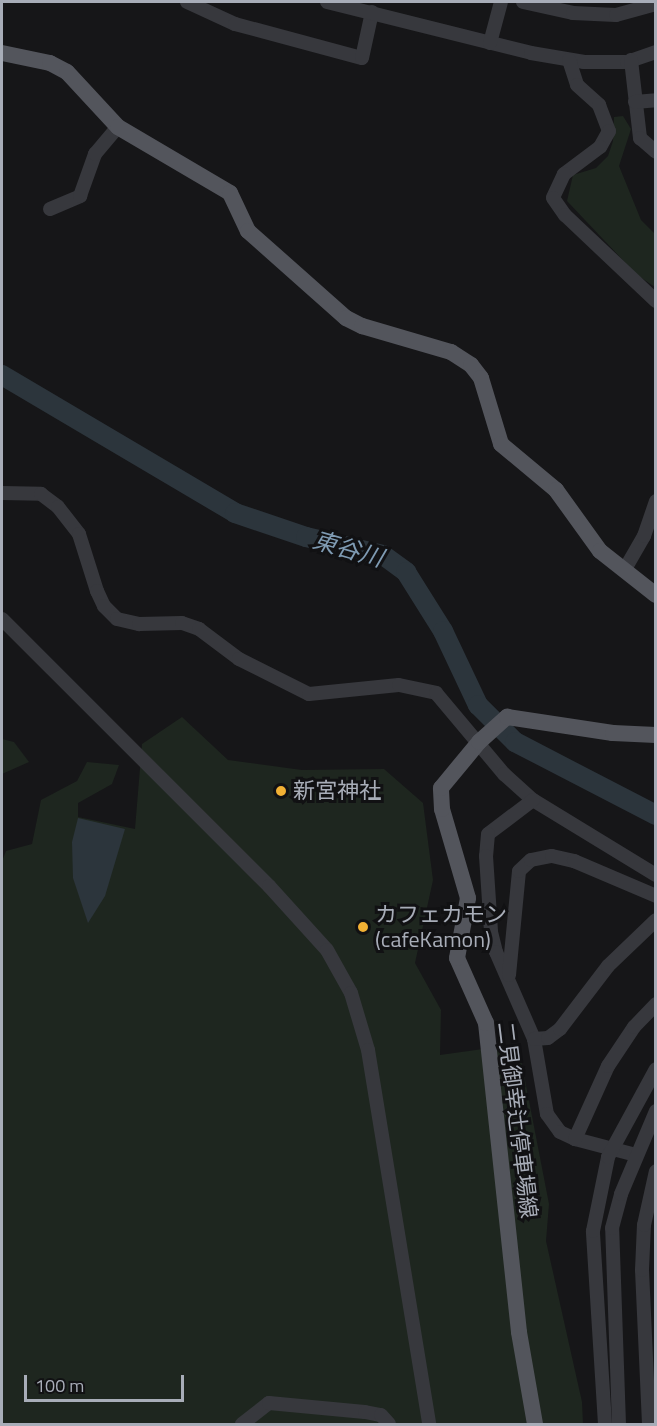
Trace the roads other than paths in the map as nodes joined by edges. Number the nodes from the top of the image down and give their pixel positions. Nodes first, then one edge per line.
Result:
1 (187, 2) edge
2 (327, 2) edge
3 (501, 2) edge
4 (523, 2) edge
5 (585, 2) edge
6 (656, 4) edge
7 (372, 12) junction
8 (573, 13) junction
9 (490, 43) junction
10 (656, 52) edge
11 (2, 53) edge
12 (569, 60) junction
13 (631, 60) junction
14 (656, 100) edge
15 (635, 102) junction
16 (118, 127) junction
17 (656, 152) edge
18 (50, 209) dead end
19 (656, 301) edge
20 (2, 493) edge
21 (656, 501) edge
22 (625, 569) junction
23 (656, 595) edge
24 (2, 619) edge
25 (656, 735) edge
26 (479, 742) junction
27 (533, 800) junction
28 (656, 875) edge
29 (656, 896) edge
30 (656, 920) edge
31 (509, 975) junction
32 (656, 1004) edge
33 (534, 1039) junction
34 (656, 1069) edge
35 (656, 1111) edge
36 (575, 1139) junction
37 (612, 1149) junction
38 (636, 1155) junction
39 (656, 1171) edge
40 (652, 1201) edge
41 (651, 1354) edge
42 (652, 1407) edge
43 (242, 1425) edge
44 (389, 1425) edge
45 (429, 1425) edge
46 (535, 1425) edge
47 (605, 1425) edge
48 (619, 1425) edge
49 (649, 1425) edge

1 - 7 street
2 - 7 street
3 - 9 street
4 - 8 street
5 - 8 street
6 - 8 street
7 - 9 street
9 - 12 street
10 - 13 street
11 - 16 main road
12 - 13 street
12 - 19 street
13 - 15 street
14 - 15 street
15 - 17 street
16 - 18 street
16 - 22 main road
20 - 26 street
21 - 22 street
22 - 23 main road
24 - 45 street
25 - 26 main road, 二見御幸辻停車場線
26 - 27 street
26 - 46 main road, 二見御幸辻停車場線
27 - 28 street
27 - 31 street
29 - 31 street
30 - 33 street
31 - 33 street
32 - 36 street
33 - 36 street
34 - 37 street
35 - 38 street
36 - 37 street
37 - 38 street
37 - 47 street
38 - 48 street
39 - 40 street
40 - 41 street
41 - 42 street
42 - 49 street
43 - 44 street

